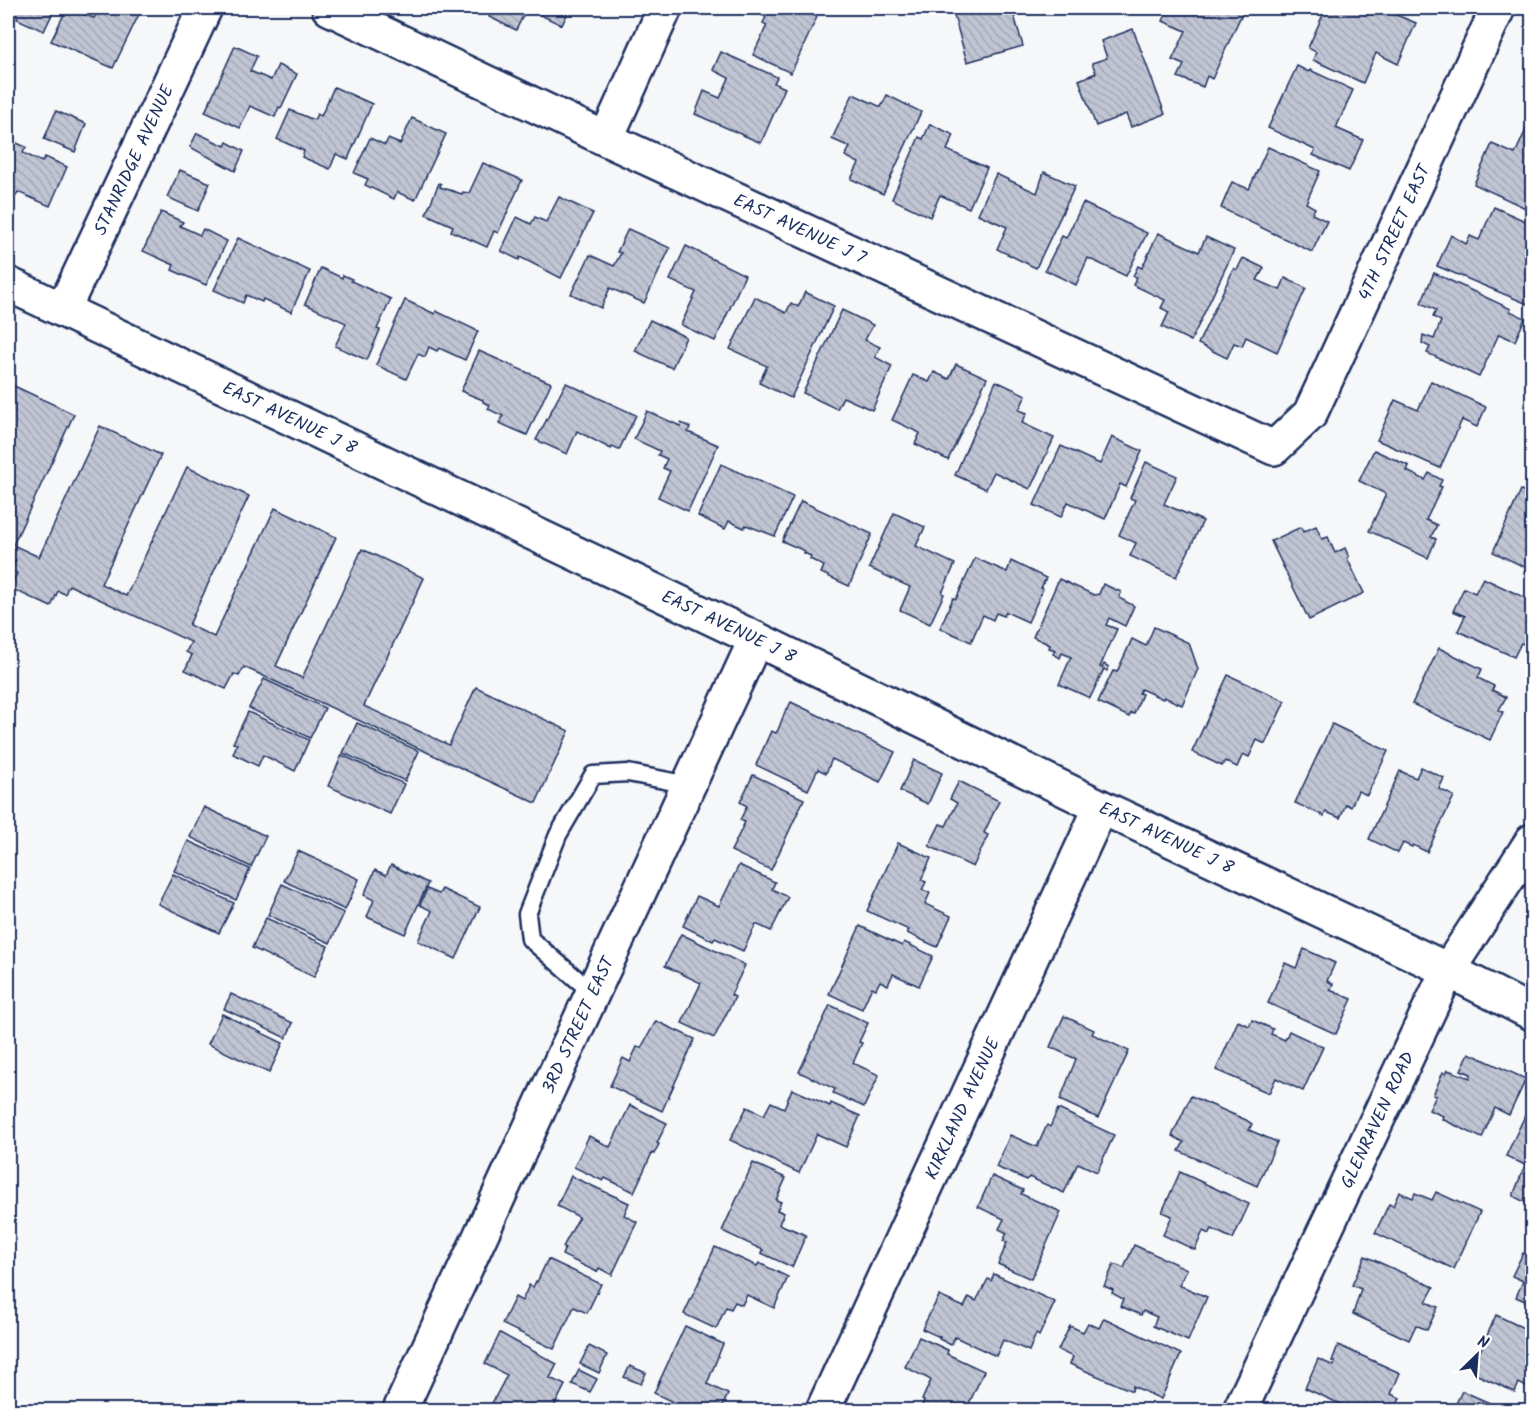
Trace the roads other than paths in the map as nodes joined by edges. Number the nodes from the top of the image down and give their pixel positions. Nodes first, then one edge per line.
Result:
1 (205, 8) edge
2 (329, 8) edge
3 (665, 8) edge
4 (1498, 8) edge
5 (606, 139) junction
6 (8, 284) edge
7 (63, 310) junction
8 (1274, 448) joint
9 (756, 639) junction
10 (689, 785) junction
11 (1101, 807) junction
12 (1533, 841) edge
13 (1448, 970) junction
14 (593, 993) junction
15 (1533, 1013) edge
16 (400, 1410) edge
17 (823, 1410) edge
18 (1240, 1410) edge

1 - 7 street, STANRIDGE AVENUE
2 - 5 street, EAST AVENUE J 7
3 - 5 street
4 - 8 street, 4TH STREET EAST
5 - 8 street, EAST AVENUE J 7
6 - 7 street, EAST AVENUE J 8
7 - 9 street, EAST AVENUE J 8
9 - 10 street, 3RD STREET EAST
9 - 11 street, EAST AVENUE J 8
10 - 14 street, 3RD STREET EAST
10 - 14 lane
11 - 13 street, EAST AVENUE J 8
11 - 17 street, KIRKLAND AVENUE
12 - 13 street, GLENRAVEN ROAD
13 - 15 street, EAST AVENUE J 8
13 - 18 street, GLENRAVEN ROAD
14 - 16 street, 3RD STREET EAST

